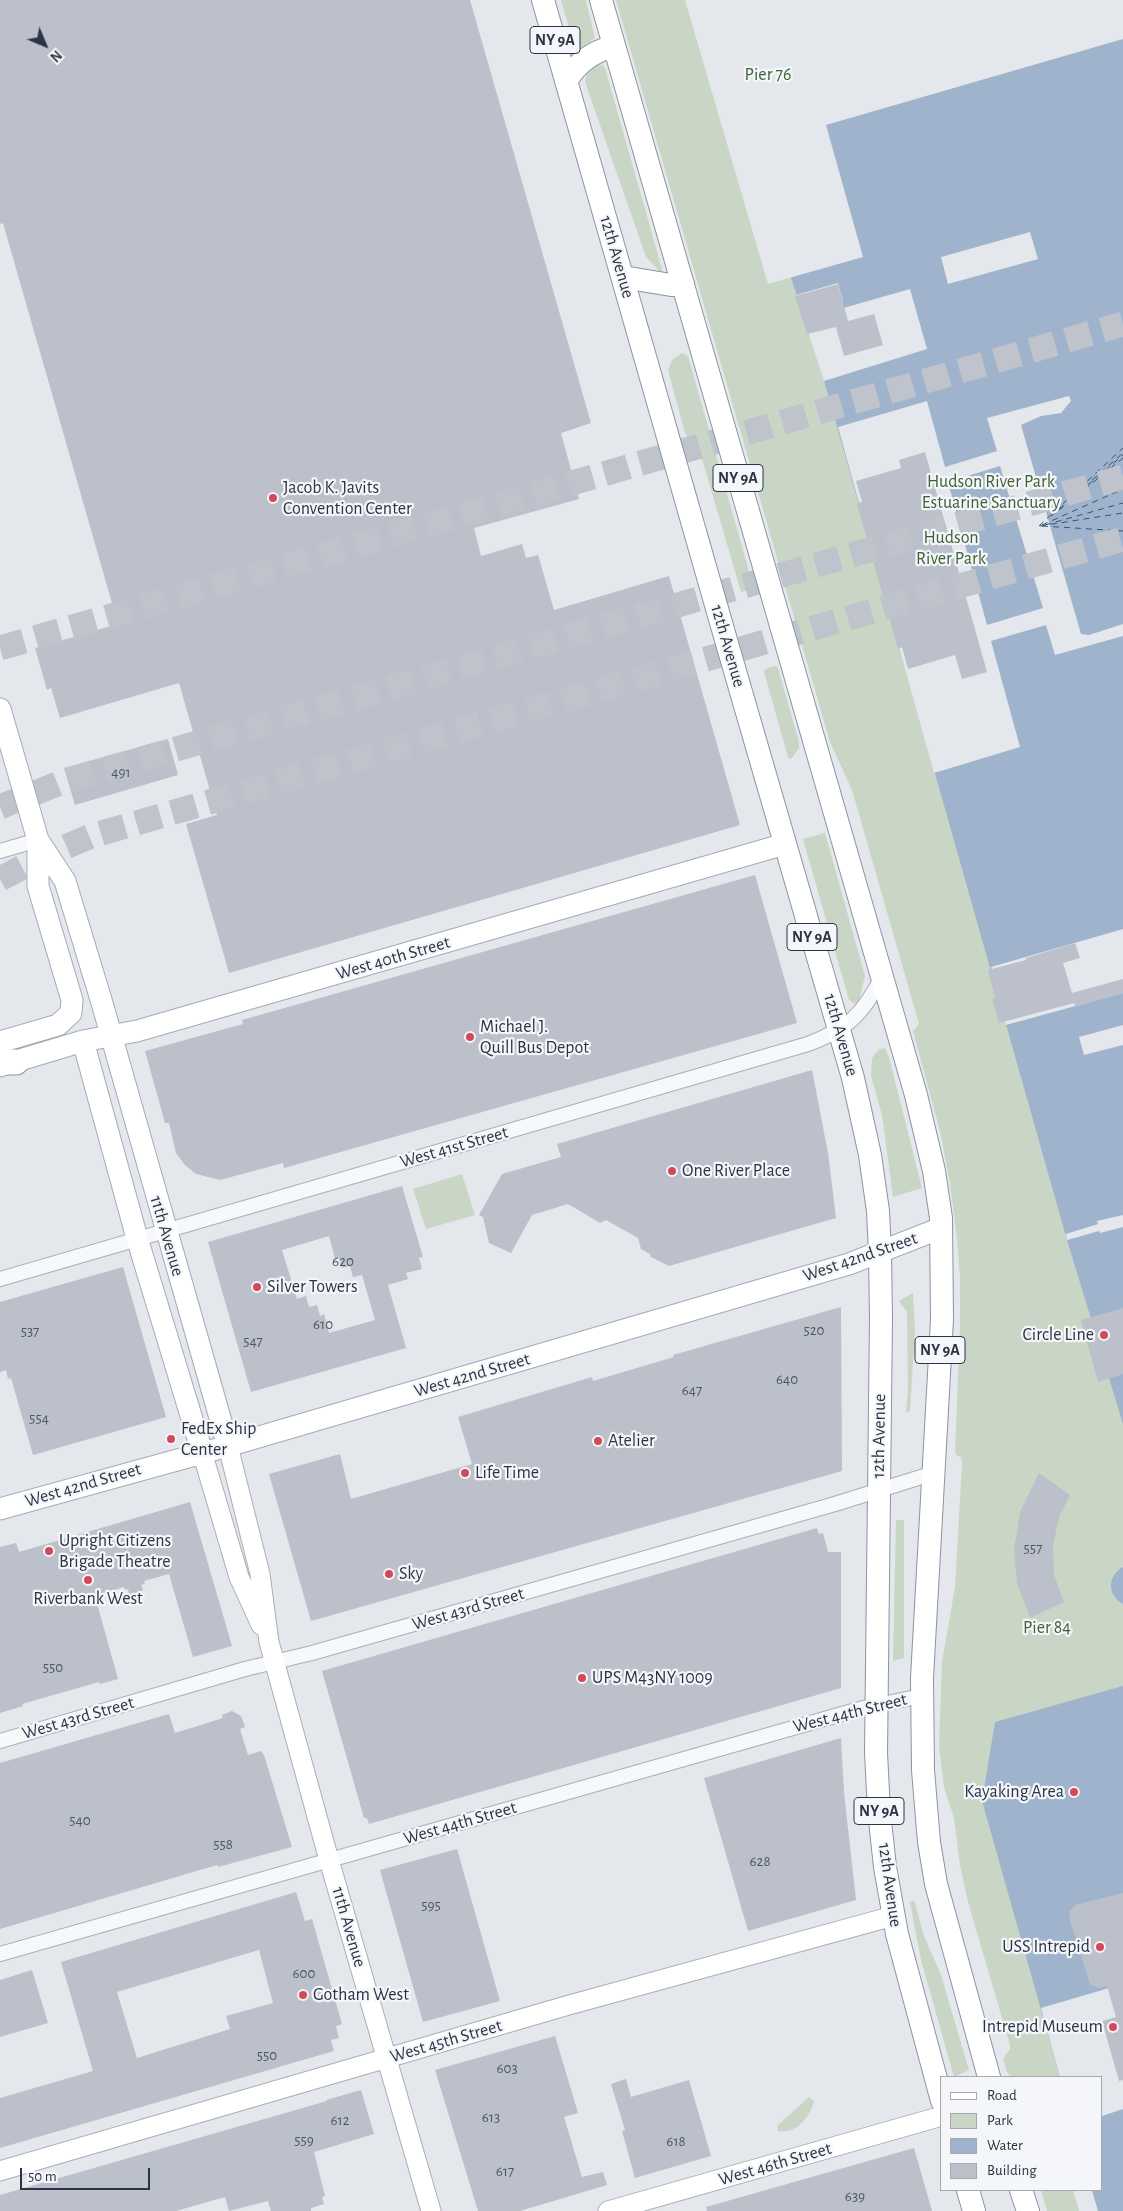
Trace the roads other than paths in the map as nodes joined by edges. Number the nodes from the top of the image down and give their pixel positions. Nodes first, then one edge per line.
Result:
1 (543, 0) edge
2 (600, 0) edge
3 (614, 46) junction
4 (566, 81) junction
5 (622, 277) junction
6 (683, 284) junction
7 (0, 709) edge
8 (38, 840) junction
9 (785, 844) junction
10 (0, 851) edge
11 (882, 977) junction
12 (839, 1029) junction
13 (112, 1037) junction
14 (84, 1041) junction
15 (0, 1042) edge
16 (5, 1063) edge
17 (941, 1228) junction
18 (165, 1229) junction
19 (137, 1238) junction
20 (880, 1253) junction
21 (0, 1279) edge
22 (228, 1446) junction
23 (202, 1452) junction
24 (934, 1473) junction
25 (878, 1490) junction
26 (0, 1509) edge
27 (269, 1642) junction
28 (275, 1662) junction
29 (922, 1696) junction
30 (876, 1705) junction
31 (3, 1740) edge
32 (329, 1860) junction
33 (893, 1916) junction
34 (0, 1954) edge
35 (387, 2058) junction
36 (989, 2076) edge
37 (940, 2094) edge
38 (940, 2117) edge
39 (0, 2171) edge
40 (968, 2191) edge
41 (1021, 2191) edge
42 (431, 2211) edge
43 (608, 2211) edge
44 (974, 2211) edge
45 (1028, 2211) edge

1 - 4 highway, 12th Avenue / NY 9A
2 - 3 highway, NY 9A
3 - 4 highway
3 - 6 highway, NY 9A
4 - 5 highway, 12th Avenue / NY 9A
5 - 6 highway
5 - 9 highway, 12th Avenue / NY 9A
6 - 11 highway, NY 9A
7 - 8 main road, 11th Avenue
8 - 10 street
8 - 13 main road, 11th Avenue
8 - 15 main road, 11th Avenue
9 - 12 highway, 12th Avenue / NY 9A
9 - 13 main road, West 40th Street
11 - 12 street, West 41st Street
11 - 17 highway, NY 9A
12 - 18 street, West 41st Street
12 - 20 highway, 12th Avenue / NY 9A
13 - 14 main road, West 40th Street
13 - 18 main road, 11th Avenue
14 - 16 main road, West 40th Street
14 - 19 main road, 11th Avenue
17 - 20 main road, West 42nd Street
17 - 24 highway, NY 9A
18 - 19 street, West 41st Street
18 - 22 main road, 11th Avenue
19 - 21 street, West 41st Street
19 - 23 main road, 11th Avenue
20 - 22 main road, West 42nd Street
20 - 25 highway, 12th Avenue / NY 9A
22 - 23 main road, West 42nd Street
22 - 27 main road, 11th Avenue
23 - 26 main road, West 42nd Street
23 - 27 main road, 11th Avenue
24 - 25 street, West 43rd Street
24 - 29 highway, NY 9A
25 - 28 street, West 43rd Street
25 - 30 highway, 12th Avenue / NY 9A
27 - 28 main road, 11th Avenue
28 - 31 street, West 43rd Street
28 - 32 main road, 11th Avenue
29 - 30 street, West 44th Street
29 - 36 highway, NY 9A
30 - 32 street, West 44th Street
30 - 33 highway, 12th Avenue / NY 9A
32 - 34 street, West 44th Street
32 - 35 main road, 11th Avenue
33 - 35 main road, West 45th Street
33 - 37 highway, 12th Avenue / NY 9A
35 - 39 main road, West 45th Street
35 - 42 main road, 11th Avenue
38 - 43 main road, West 46th Street
40 - 44 highway
41 - 45 highway

